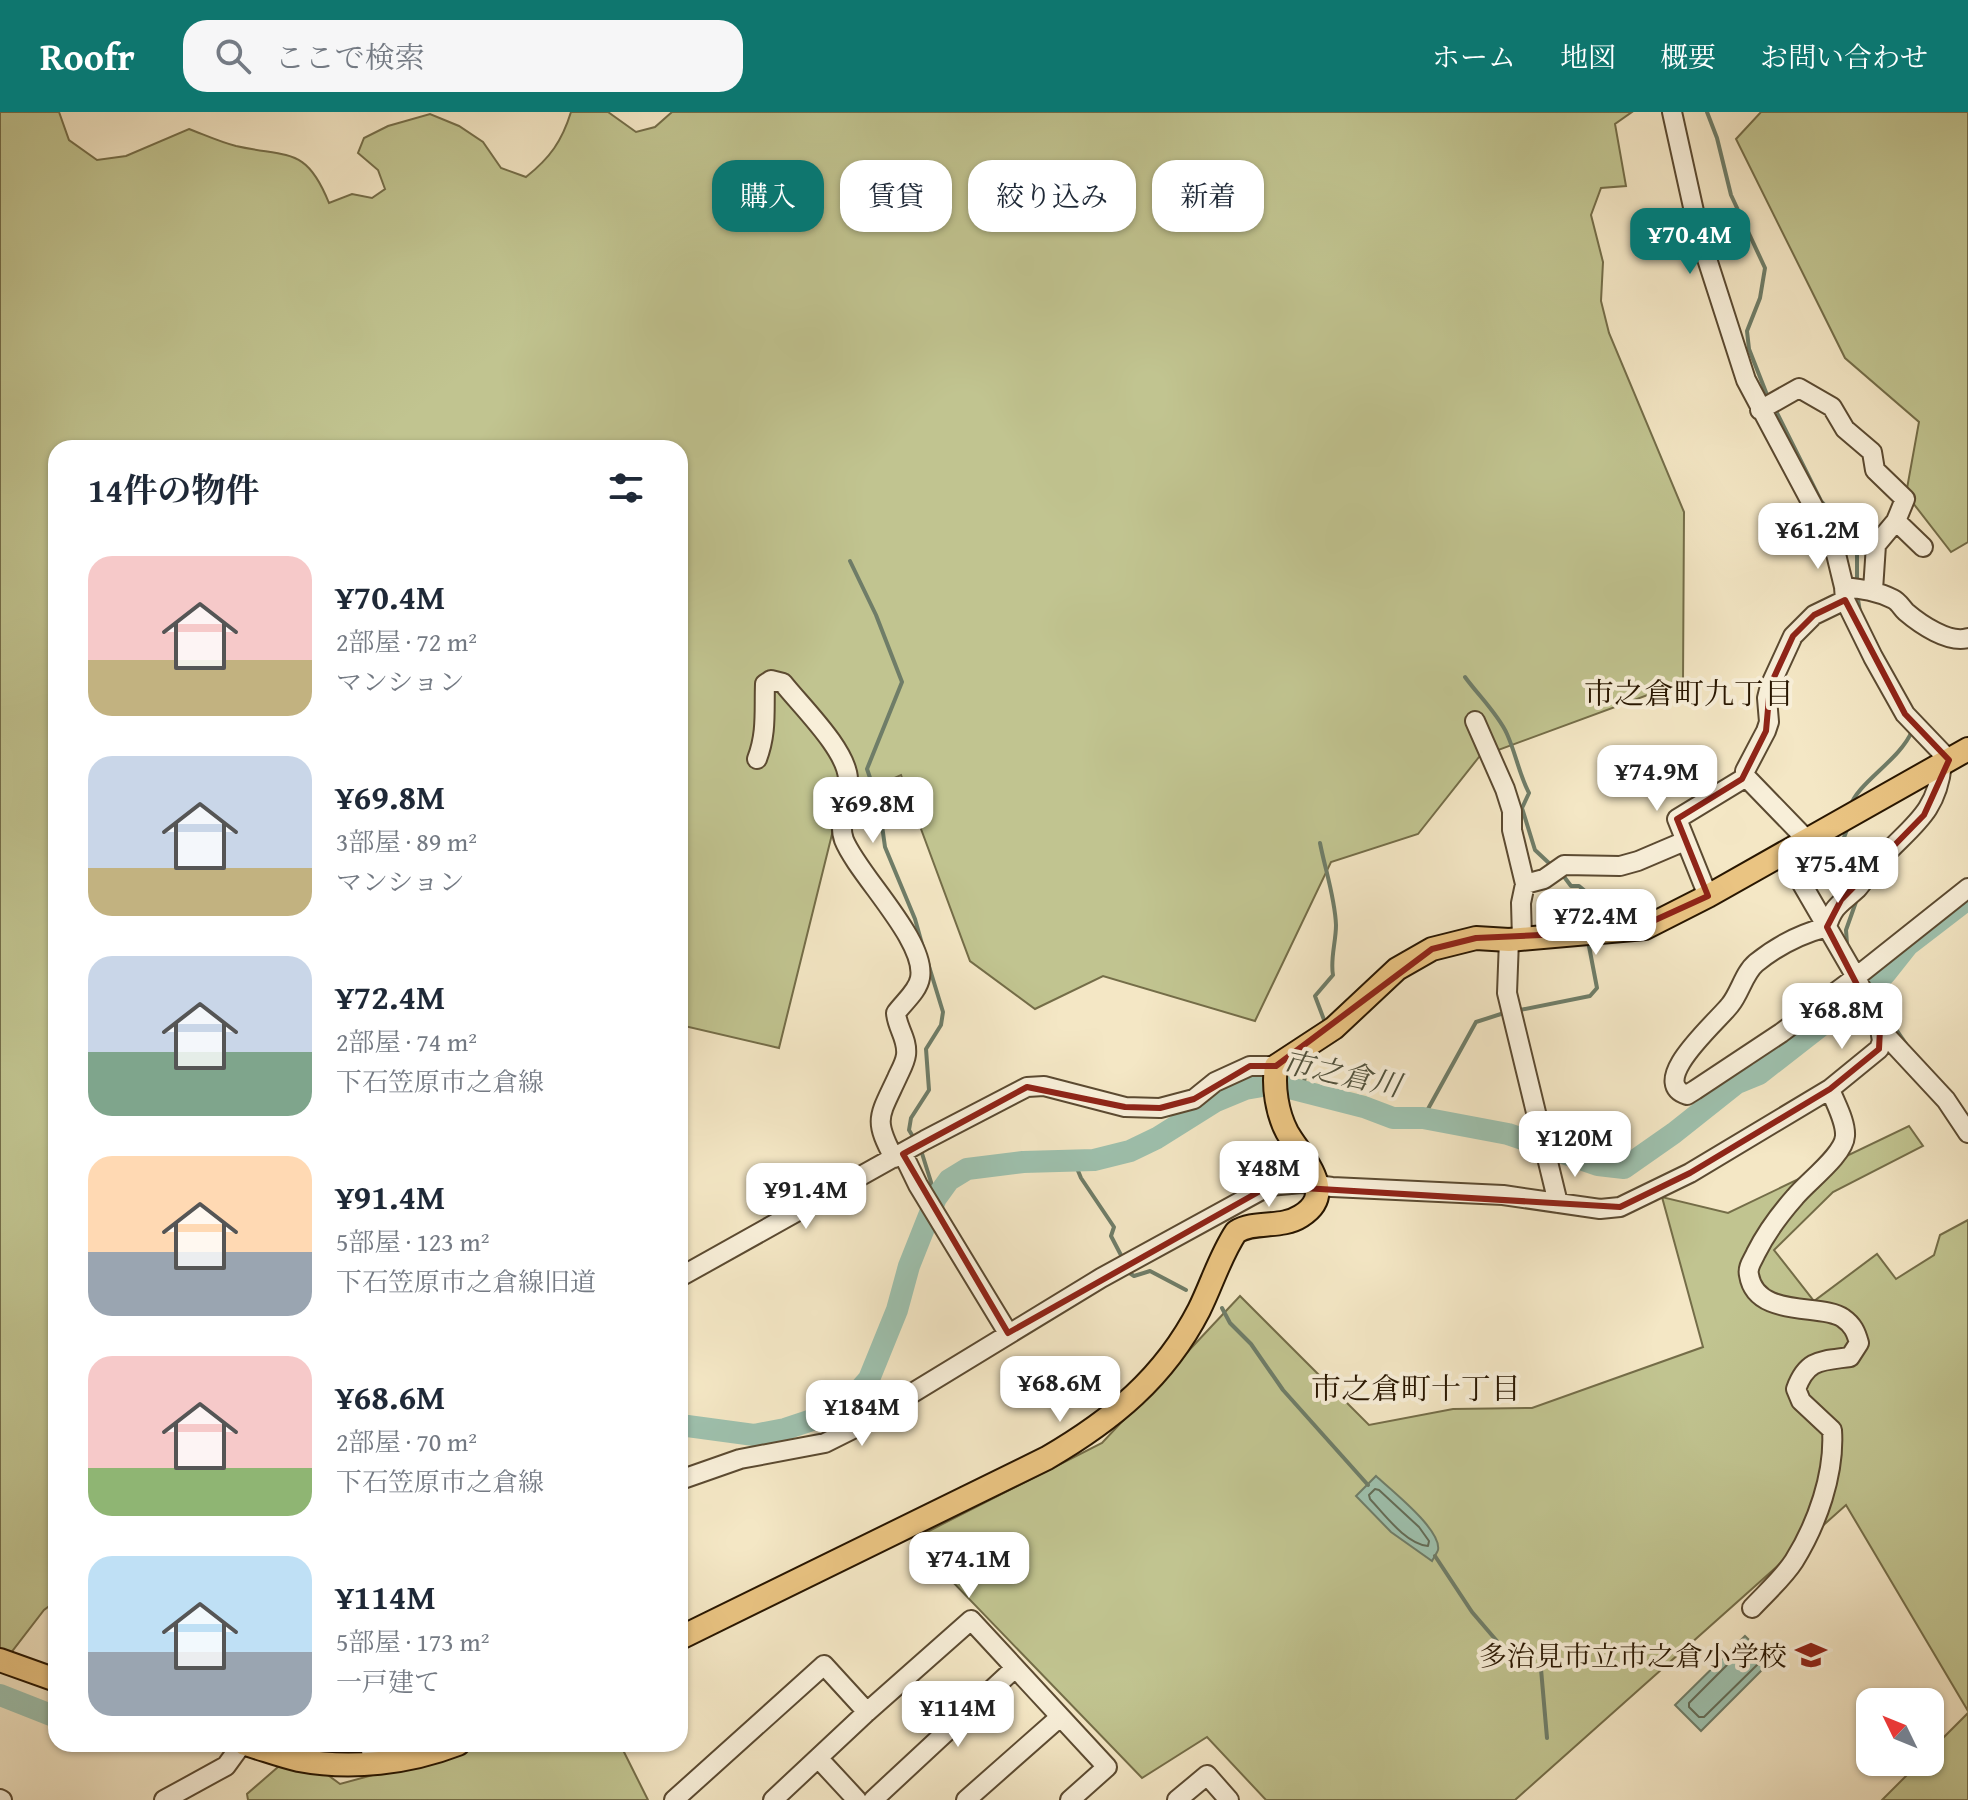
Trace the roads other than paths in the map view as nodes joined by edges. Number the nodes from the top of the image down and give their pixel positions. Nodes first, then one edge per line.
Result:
1 (1672, 118) edge
2 (1760, 410) junction
3 (1896, 521) junction
4 (1923, 547) dead end
5 (1873, 590) junction
6 (1845, 594) junction
7 (1968, 638) edge
8 (1475, 721) dead end
9 (1953, 757) edge
10 (757, 759) dead end
11 (1746, 777) junction
12 (1807, 840) junction
13 (1685, 841) junction
14 (1784, 853) junction
15 (1525, 884) junction
16 (1968, 888) edge
17 (1708, 896) junction
18 (1827, 927) junction
19 (1515, 940) junction
20 (1856, 977) junction
21 (1877, 1022) junction
22 (1276, 1069) junction
23 (1830, 1089) junction
24 (1968, 1133) edge
25 (908, 1150) junction
26 (1317, 1184) junction
27 (1558, 1203) junction
28 (688, 1273) edge
29 (1008, 1333) junction
30 (688, 1477) edge
31 (1752, 1608) dead end
32 (688, 1634) edge
33 (0, 1660) edge
34 (1015, 1668) junction
35 (48, 1677) edge
36 (867, 1712) junction
37 (1060, 1717) junction
38 (237, 1752) edge
39 (272, 1752) edge
40 (430, 1752) edge
41 (371, 1754) edge
42 (819, 1759) junction
43 (164, 1800) edge
44 (674, 1800) edge
45 (773, 1800) edge
46 (857, 1800) edge
47 (873, 1800) edge
48 (966, 1800) edge
49 (1070, 1800) edge
50 (1177, 1800) edge
51 (1229, 1800) edge

1 - 2 street
2 - 3 street
2 - 6 street
3 - 4 street
3 - 5 street
5 - 6 street
5 - 7 street
6 - 9 street
6 - 11 street
8 - 15 street
9 - 12 main road
9 - 18 street
10 - 25 street
11 - 12 street
11 - 13 street
12 - 14 main road
13 - 15 street
13 - 17 street
14 - 17 main road
14 - 18 street
15 - 19 street
16 - 20 street
17 - 19 main road
18 - 20 street
18 - 20 street
19 - 22 main road
19 - 27 street
20 - 21 street
21 - 23 street
21 - 24 street
22 - 25 street
22 - 26 main road
23 - 27 street
23 - 31 street
25 - 28 street
25 - 29 street
26 - 27 street
26 - 29 street
26 - 32 main road
29 - 30 street
33 - 35 main road
34 - 36 street
34 - 37 street
34 - 47 street
36 - 42 street
36 - 44 street
37 - 48 street
37 - 49 street
38 - 43 street
39 - 41 main road
40 - 41 main road
42 - 45 street
42 - 46 street
50 - 51 street

